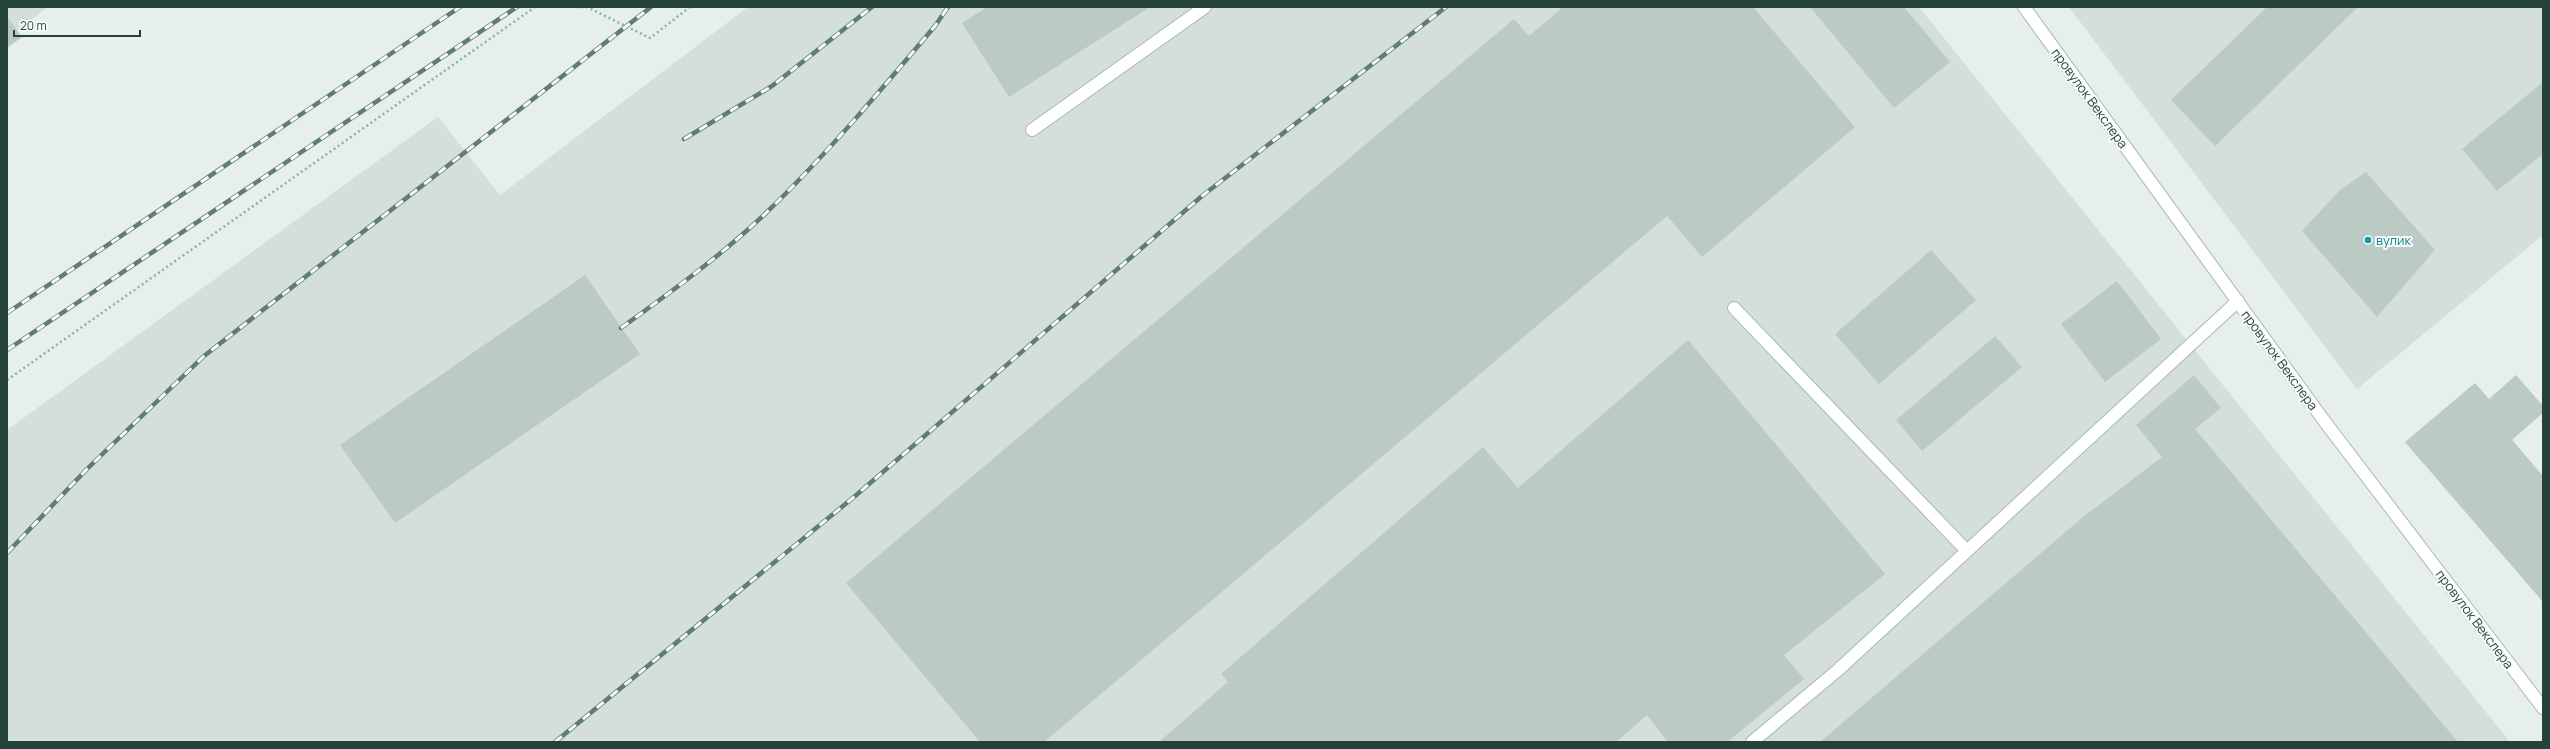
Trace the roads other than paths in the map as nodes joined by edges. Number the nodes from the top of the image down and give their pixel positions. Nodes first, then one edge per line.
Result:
1 (1205, 7) edge
2 (2024, 7) edge
3 (1032, 130) dead end
4 (2238, 301) junction
5 (1734, 308) dead end
6 (1967, 551) junction
7 (2543, 708) edge
8 (1752, 742) edge

1 - 3 street
2 - 4 street, провулок Векслера
4 - 6 street
4 - 7 street, провулок Векслера
5 - 6 street
6 - 8 street

